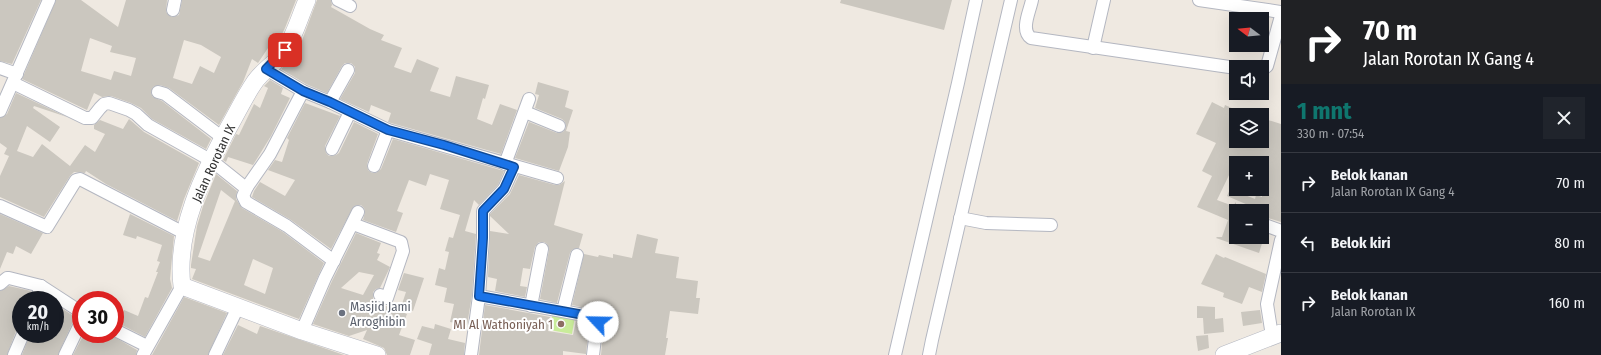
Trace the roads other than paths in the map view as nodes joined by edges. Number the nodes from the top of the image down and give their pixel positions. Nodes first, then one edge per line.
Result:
1 (49, 0) edge
2 (307, 0) edge
3 (338, 0) edge
4 (976, 0) edge
5 (1011, 0) edge
6 (1032, 0) edge
7 (1104, 0) edge
8 (1199, 0) edge
9 (1218, 1) edge
10 (350, 6) dead end
11 (1281, 12) edge
12 (1281, 16) edge
13 (1093, 48) junction
14 (1269, 60) edge
15 (1229, 67) edge
16 (0, 68) edge
17 (266, 69) junction
18 (348, 70) dead end
19 (15, 78) junction
20 (303, 91) junction
21 (158, 92) dead end
22 (530, 99) dead end
23 (330, 102) junction
24 (0, 112) edge
25 (350, 112) junction
26 (525, 112) junction
27 (559, 126) dead end
28 (388, 130) junction
29 (223, 138) junction
30 (332, 149) dead end
31 (212, 162) junction
32 (509, 165) junction
33 (374, 166) dead end
34 (557, 178) dead end
35 (247, 186) junction
36 (0, 206) edge
37 (358, 212) dead end
38 (960, 218) junction
39 (353, 224) junction
40 (1051, 225) dead end
41 (1269, 227) edge
42 (1281, 231) edge
43 (186, 234) junction
44 (1281, 240) edge
45 (542, 249) dead end
46 (577, 255) dead end
47 (334, 261) junction
48 (0, 284) edge
49 (41, 286) junction
50 (182, 286) junction
51 (39, 291) edge
52 (380, 296) dead end
53 (479, 296) junction
54 (72, 306) edge
55 (531, 306) junction
56 (238, 307) junction
57 (563, 312) junction
58 (302, 331) junction
59 (1273, 332) edge
60 (124, 336) edge
61 (72, 339) edge
62 (19, 343) edge
63 (145, 350) edge
64 (14, 355) edge
65 (64, 355) edge
66 (215, 355) edge
67 (377, 355) edge
68 (471, 355) edge
69 (593, 355) edge
70 (895, 355) edge
71 (930, 355) edge
72 (1224, 355) edge

1 - 19 street
2 - 17 street, Jalan Rorotan IX
3 - 10 street
4 - 70 street
5 - 38 street
6 - 13 street
7 - 13 street
8 - 9 street
9 - 11 street
12 - 14 street
13 - 15 street
16 - 19 street
17 - 20 street
17 - 29 street, Jalan Rorotan IX
18 - 23 street
19 - 24 street
19 - 31 street
20 - 23 street
20 - 35 street
21 - 29 street
22 - 26 street
23 - 25 street
25 - 28 street
25 - 30 street
26 - 27 street
26 - 32 street
28 - 32 street
28 - 33 street
29 - 31 street, Jalan Rorotan IX
31 - 35 street
31 - 43 street, Jalan Rorotan IX
32 - 34 street
32 - 53 street
35 - 47 street
36 - 43 street
37 - 39 street
38 - 40 street
38 - 71 street
39 - 47 street
39 - 52 street
41 - 42 street
43 - 50 street, Jalan Rorotan IX
44 - 59 street
45 - 55 street
46 - 57 street
47 - 58 street
48 - 49 street
49 - 51 street
49 - 54 street
50 - 56 street
50 - 63 street
53 - 55 street
53 - 68 street
55 - 57 street
56 - 58 street
56 - 66 street
57 - 69 street
58 - 67 street
59 - 72 street
60 - 63 street
61 - 65 street
62 - 64 street

